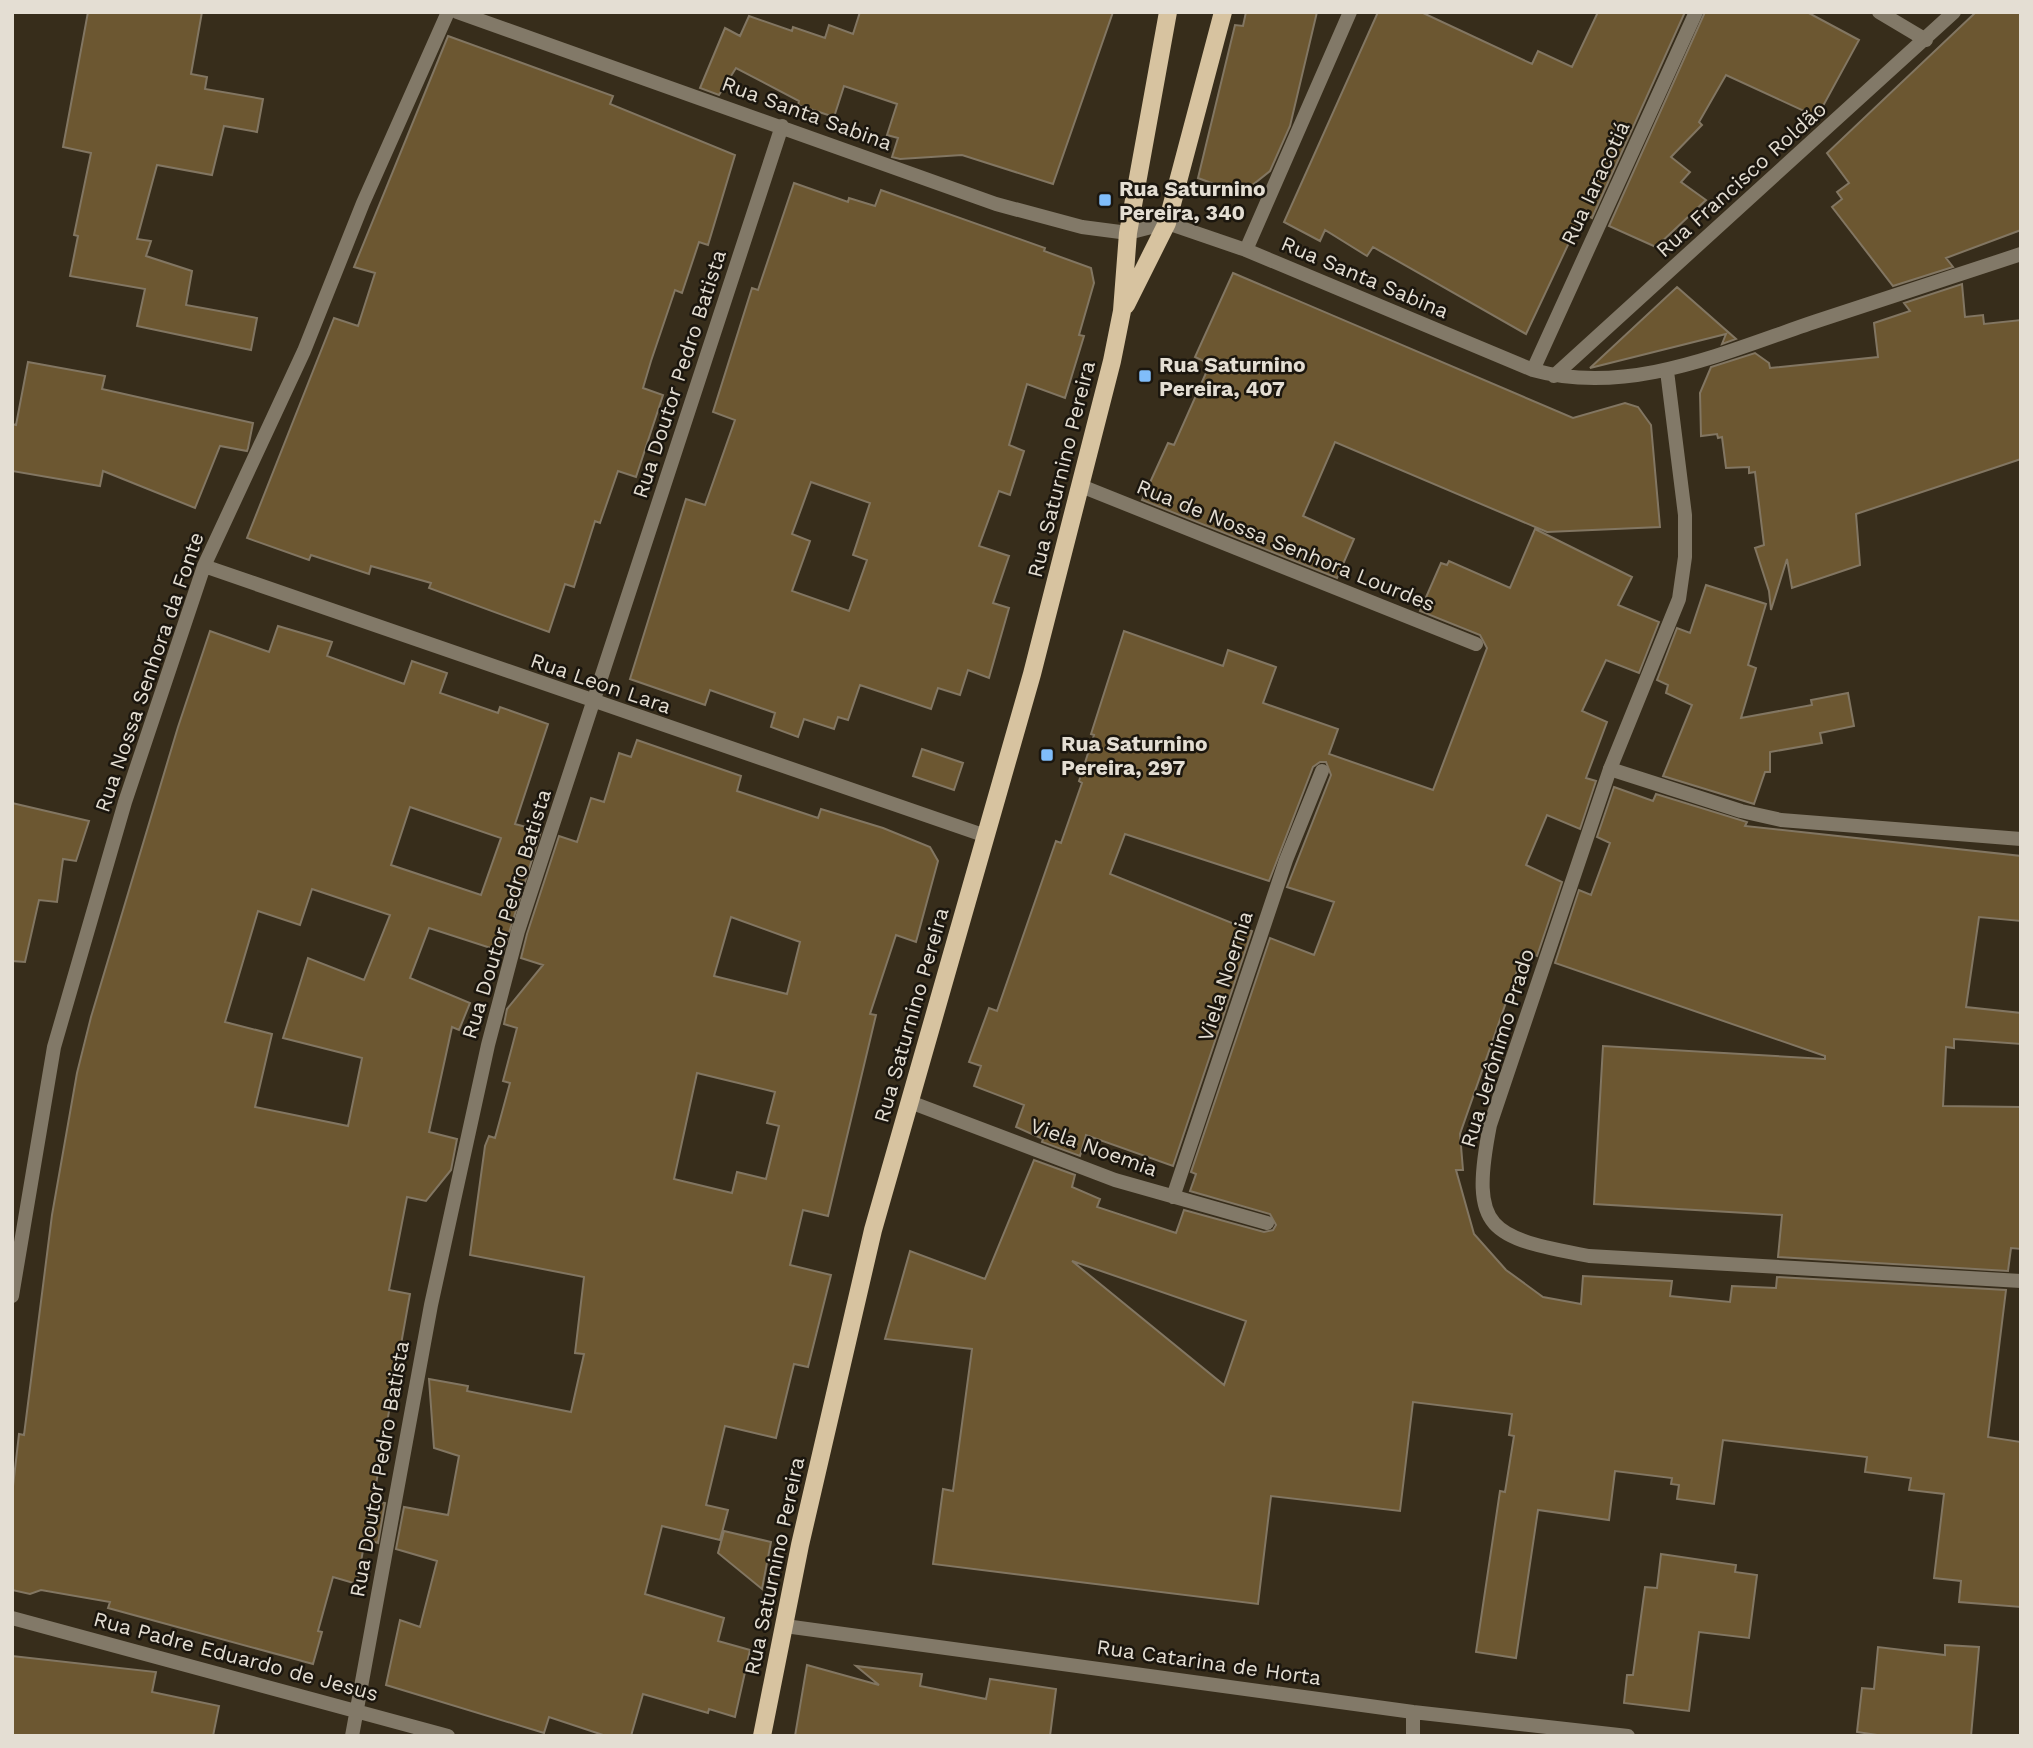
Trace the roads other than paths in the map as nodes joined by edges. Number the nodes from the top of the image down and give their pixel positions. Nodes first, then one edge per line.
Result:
1 (448, 12) edge
2 (457, 12) edge
3 (1168, 12) edge
4 (1223, 12) edge
5 (1350, 12) edge
6 (1696, 12) edge
7 (1879, 12) edge
8 (1954, 12) edge
9 (1926, 40) junction
10 (782, 126) junction
11 (1167, 223) junction
12 (1128, 233) junction
13 (1246, 250) junction
14 (2021, 254) edge
15 (1122, 311) junction
16 (1533, 370) junction
17 (1667, 371) junction
18 (1554, 376) junction
19 (1082, 486) junction
20 (204, 566) junction
21 (1476, 644) dead end
22 (593, 703) junction
23 (1610, 769) junction
24 (1322, 771) dead end
25 (986, 836) junction
26 (2021, 839) edge
27 (910, 1102) junction
28 (1173, 1197) junction
29 (1267, 1223) dead end
30 (2021, 1281) edge
31 (12, 1296) edge
32 (12, 1618) edge
33 (785, 1626) junction
34 (357, 1710) junction
35 (1413, 1712) junction
36 (352, 1736) edge
37 (448, 1736) edge
38 (762, 1736) edge
39 (1413, 1736) edge
40 (1628, 1736) edge

1 - 20 street, Rua Nossa Senhora da Fonte
2 - 10 street, Rua Santa Sabina
3 - 12 main road, Rua Saturnino Pereira
4 - 11 main road, Rua Saturnino Pereira
5 - 13 street
6 - 16 street, Rua Iaracotiá
7 - 9 street
8 - 9 street, Rua Francisco Roldão
9 - 18 street, Rua Francisco Roldão
10 - 12 street, Rua Santa Sabina
10 - 22 street, Rua Doutor Pedro Batista
11 - 12 street, Rua Santa Sabina
11 - 13 street, Rua Santa Sabina
11 - 15 main road, Rua Saturnino Pereira
12 - 15 main road, Rua Saturnino Pereira
13 - 16 street, Rua Santa Sabina
14 - 17 street, Rua Santa Sabina
15 - 19 main road, Rua Saturnino Pereira
16 - 18 street, Rua Santa Sabina
17 - 18 street, Rua Santa Sabina
17 - 23 street, Rua Jerônimo Prado
19 - 21 street, Rua de Nossa Senhora Lourdes
19 - 25 main road, Rua Saturnino Pereira
20 - 22 street, Rua Leon Lara
20 - 31 street, Rua Nossa Senhora da Fonte
22 - 25 street, Rua Leon Lara
22 - 34 street, Rua Doutor Pedro Batista
23 - 26 street
23 - 30 street, Rua Jerônimo Prado
24 - 28 street, Viela Noernia
25 - 27 main road, Rua Saturnino Pereira
27 - 28 street, Viela Noemia
27 - 33 main road, Rua Saturnino Pereira
28 - 29 street, Viela Noemia
32 - 34 street, Rua Padre Eduardo de Jesus
33 - 35 street, Rua Catarina de Horta
33 - 38 main road, Rua Saturnino Pereira
34 - 36 street, Rua Doutor Pedro Batista
34 - 37 street, Rua Padre Eduardo de Jesus
35 - 39 street
35 - 40 street, Rua Catarina de Horta

